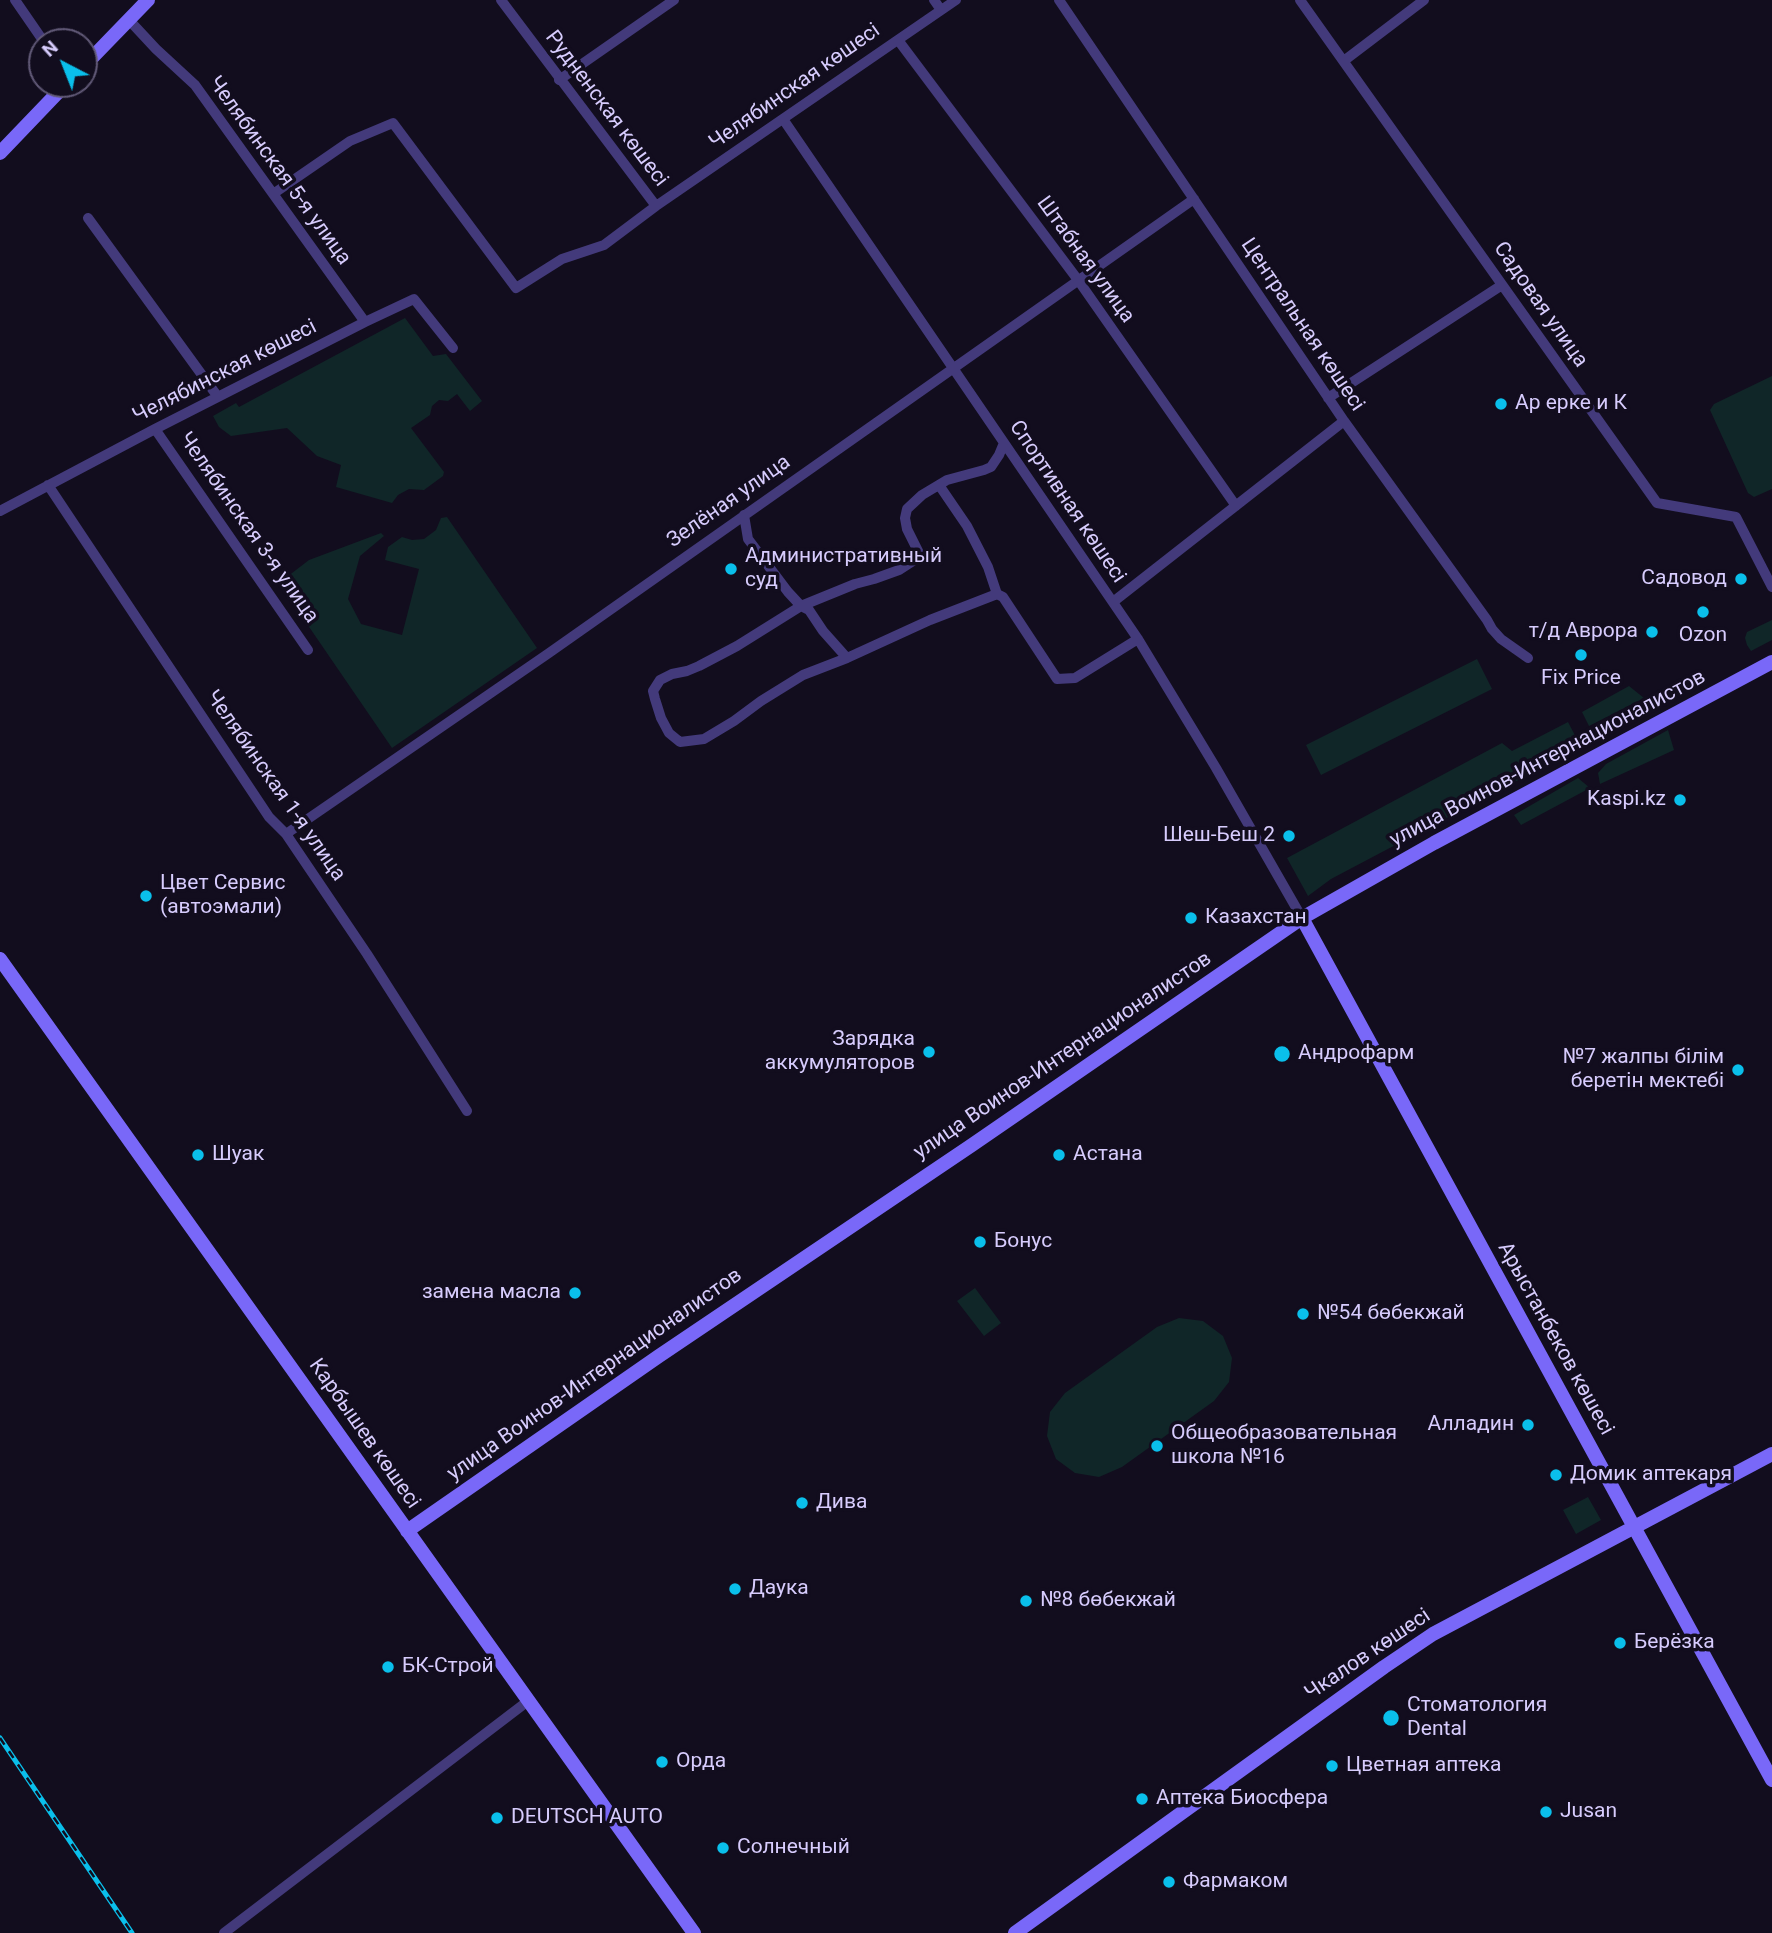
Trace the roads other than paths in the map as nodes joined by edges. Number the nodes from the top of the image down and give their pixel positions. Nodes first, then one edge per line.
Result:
1 (15, 0) edge
2 (501, 0) edge
3 (674, 0) edge
4 (934, 0) edge
5 (956, 0) edge
6 (1059, 0) edge
7 (1300, 0) edge
8 (1424, 0) edge
9 (146, 1) edge
10 (941, 10) junction
11 (129, 20) junction
12 (34, 28) edge
13 (898, 40) junction
14 (98, 52) edge
15 (1345, 60) junction
16 (559, 79) junction
17 (53, 98) edge
18 (783, 119) junction
19 (0, 153) edge
20 (272, 194) junction
21 (1194, 199) junction
22 (656, 206) junction
23 (88, 218) dead end
24 (1078, 281) junction
25 (1502, 285) junction
26 (365, 321) junction
27 (453, 348) dead end
28 (952, 368) junction
29 (218, 397) junction
30 (1328, 398) junction
31 (1344, 421) junction
32 (155, 429) junction
33 (1004, 443) junction
34 (48, 485) junction
35 (939, 485) junction
36 (1236, 506) junction
37 (0, 511) edge
38 (744, 515) junction
39 (1772, 587) edge
40 (996, 594) junction
41 (1113, 602) junction
42 (801, 606) junction
43 (1138, 639) junction
44 (308, 650) dead end
45 (846, 658) junction
46 (1528, 658) dead end
47 (1772, 662) edge
48 (286, 834) junction
49 (1301, 918) junction
50 (0, 959) edge
51 (467, 1111) dead end
52 (1772, 1454) edge
53 (1635, 1527) junction
54 (407, 1531) junction
55 (528, 1701) junction
56 (1772, 1780) edge
57 (224, 1933) edge
58 (694, 1933) edge
59 (1015, 1933) edge

1 - 12 street
2 - 16 street, Рудненская көшесі
3 - 16 street
4 - 10 street
5 - 10 street, Челябинская көшесі
6 - 21 street, Центральная көшесі
7 - 15 street, Садовая улица
8 - 15 street
9 - 11 street
10 - 13 street, Челябинская көшесі
11 - 14 street
11 - 20 street, Челябинская 5-я улица
13 - 18 street, Челябинская көшесі
13 - 24 street, Штабная улица
15 - 25 street, Садовая улица
16 - 22 street, Рудненская көшесі
17 - 19 street
18 - 22 street, Челябинская көшесі
18 - 28 street, Спортивная көшесі
20 - 22 street, Челябинская көшесі
20 - 26 street, Челябинская 5-я улица
21 - 24 street, Зелёная улица
21 - 30 street, Центральная көшесі
23 - 29 street
24 - 28 street, Зелёная улица
24 - 36 street, Штабная улица
25 - 30 street
25 - 39 street, Садовая улица
26 - 27 street, Челябинская көшесі
26 - 29 street, Челябинская көшесі
28 - 33 street, Спортивная көшесі
28 - 38 street, Зелёная улица
29 - 32 street, Челябинская көшесі
30 - 31 street, Центральная көшесі
31 - 36 street
31 - 46 street, Центральная көшесі
32 - 34 street, Челябинская көшесі
32 - 44 street, Челябинская 3-я улица
33 - 35 street
33 - 41 street, Спортивная көшесі
34 - 37 street, Челябинская көшесі
34 - 48 street, Челябинская 1-я улица
35 - 40 street
35 - 42 street
36 - 41 street
38 - 42 street
38 - 48 street, Зелёная улица
40 - 43 street
40 - 45 street
41 - 43 street, Спортивная көшесі
42 - 45 street
42 - 45 street
43 - 49 street, Спортивная көшесі
47 - 49 street, улица Воинов-Интернационалистов
48 - 51 street, Челябинская 1-я улица
49 - 53 street, Арыстанбеков көшесі
49 - 54 street, улица Воинов-Интернационалистов
50 - 54 street, Карбышев көшесі
52 - 53 street, Чкалов көшесі
53 - 56 street, Арыстанбеков көшесі
53 - 59 street, Чкалов көшесі
54 - 55 street, Карбышев көшесі
55 - 57 street
55 - 58 street, Карбышев көшесі

